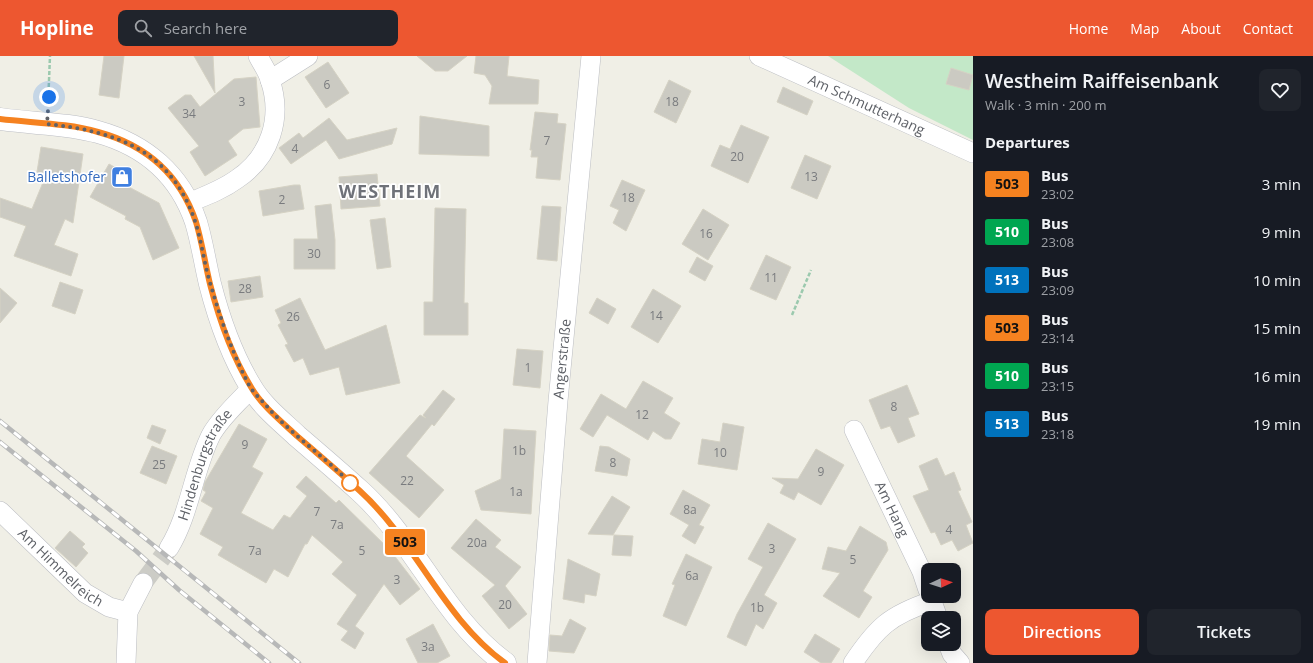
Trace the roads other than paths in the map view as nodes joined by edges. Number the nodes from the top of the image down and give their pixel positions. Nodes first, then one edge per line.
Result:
1 (258, 56) edge
2 (308, 56) edge
3 (591, 56) edge
4 (759, 56) edge
5 (270, 80) junction
6 (0, 119) edge
7 (973, 154) edge
8 (188, 203) junction
9 (251, 388) junction
10 (854, 430) dead end
11 (0, 511) edge
12 (169, 548) tunnel mouth
13 (921, 574) edge
14 (143, 583) tunnel mouth
15 (926, 603) edge
16 (128, 612) junction
17 (951, 651) edge
18 (493, 659) edge
19 (126, 663) edge
20 (537, 663) edge
21 (853, 663) edge
22 (960, 663) edge

1 - 5 street
2 - 5 street
3 - 20 street, Angerstraße
4 - 7 street, Am Schmutterhang
5 - 8 street
6 - 8 street
8 - 9 street
9 - 12 street, Hindenburgstraße
9 - 18 street
10 - 13 street, Am Hang
11 - 16 street, Am Himmelreich
14 - 16 street
15 - 21 street, Am Hang
16 - 19 street
17 - 22 street

